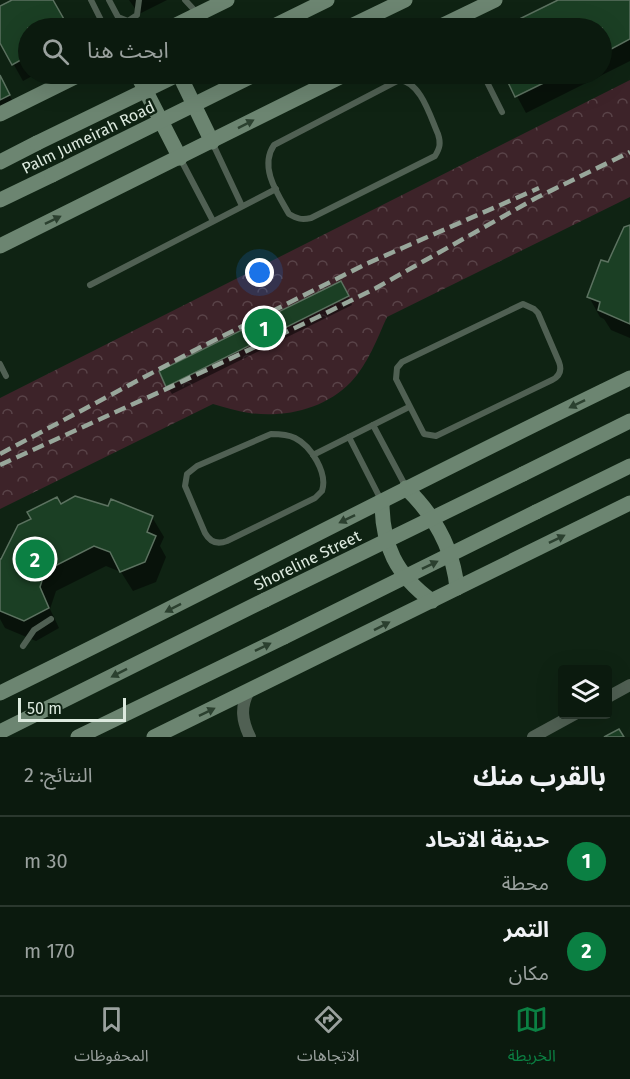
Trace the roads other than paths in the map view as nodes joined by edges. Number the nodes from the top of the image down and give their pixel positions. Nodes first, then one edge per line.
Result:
1 (91, 0) edge
2 (109, 0) edge
3 (138, 0) edge
4 (185, 0) edge
5 (227, 0) edge
6 (327, 0) edge
7 (405, 0) edge
8 (495, 0) edge
9 (199, 14) junction
10 (100, 18) edge
11 (120, 18) edge
12 (132, 18) edge
13 (191, 18) edge
14 (291, 18) edge
15 (368, 18) edge
16 (469, 18) edge
17 (61, 84) edge
18 (142, 84) edge
19 (158, 84) edge
20 (184, 84) edge
21 (236, 84) edge
22 (325, 84) edge
23 (388, 84) edge
24 (410, 84) edge
25 (488, 84) edge
26 (502, 112) dead end
27 (0, 114) edge
28 (212, 142) junction
29 (180, 158) junction
30 (0, 162) edge
31 (276, 189) junction
32 (0, 200) edge
33 (242, 206) junction
34 (213, 221) junction
35 (0, 246) edge
36 (90, 285) dead end
37 (0, 364) edge
38 (6, 376) dead end
39 (630, 378) edge
40 (409, 406) junction
41 (630, 421) edge
42 (373, 425) junction
43 (349, 437) junction
44 (313, 455) junction
45 (630, 466) edge
46 (406, 488) junction
47 (382, 502) junction
48 (630, 503) edge
49 (457, 588) junction
50 (432, 601) junction
51 (51, 619) dead end
52 (23, 646) dead end
53 (629, 687) edge
54 (249, 691) junction
55 (0, 693) edge
56 (612, 695) edge
57 (566, 719) edge
58 (0, 732) edge
59 (158, 736) edge
60 (78, 737) edge
61 (250, 737) edge
62 (533, 737) edge

1 - 10 lane
2 - 11 lane
3 - 12 lane
4 - 9 lane
5 - 9 street
6 - 14 street
7 - 15 street
8 - 16 street
9 - 13 street
17 - 27 street
18 - 29 street
19 - 30 street, Palm Jumeirah Road, bridge
20 - 28 street
21 - 32 street, Palm Jumeirah Road, bridge
28 -> 22 street
23 - 31 lane
24 - 31 lane
25 - 26 lane
28 - 29 street
28 - 33 lane
29 - 34 lane
35 -> 29 street
31 - 33 lane
33 - 34 lane
34 - 36 lane
37 - 38 lane
39 -> 46 street
40 - 40 lane
40 - 42 lane
41 -> 58 street, Shoreline Street, bridge
42 - 43 lane
42 - 46 lane
43 - 44 lane
43 - 47 lane
44 - 44 lane
60 -> 45 street, bridge
46 - 47 street
46 - 49 street
47 - 50 street
47 -> 55 street
49 -> 48 street
49 - 50 street
54 -> 50 street
51 - 52 lane
53 - 56 street
59 -> 54 street
54 - 61 street
57 - 62 street

